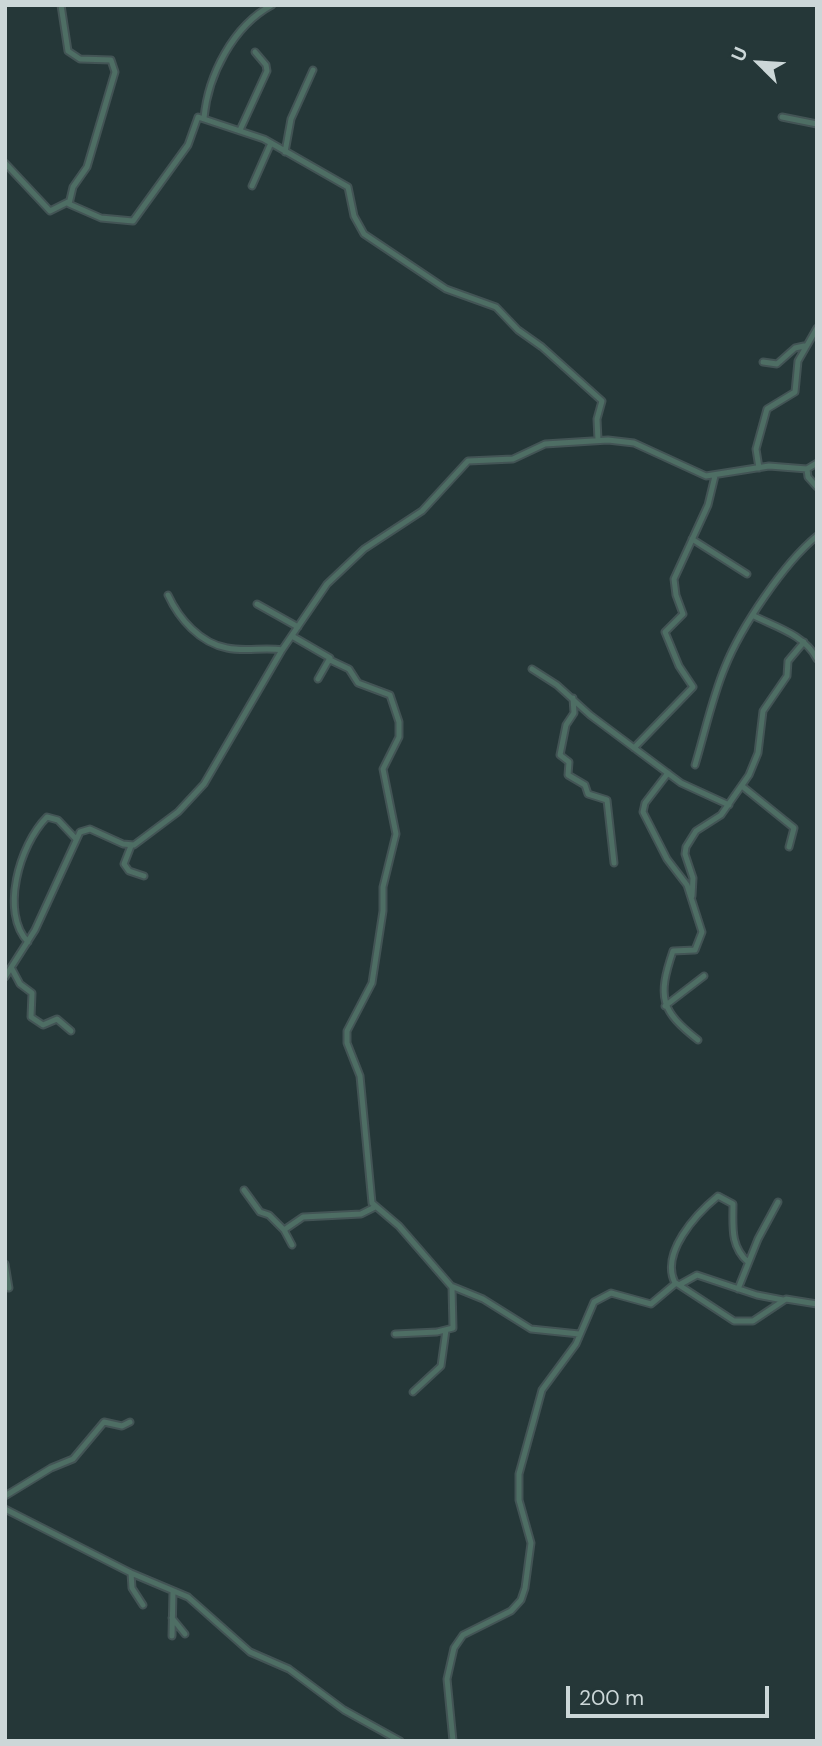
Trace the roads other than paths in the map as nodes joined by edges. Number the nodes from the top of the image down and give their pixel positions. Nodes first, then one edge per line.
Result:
1 (61, 5) edge
2 (272, 5) edge
3 (255, 52) dead end
4 (313, 70) dead end
5 (782, 117) dead end
6 (204, 118) junction
7 (817, 124) edge
8 (240, 130) junction
9 (271, 143) junction
10 (285, 152) junction
11 (5, 163) edge
12 (252, 186) dead end
13 (68, 202) junction
14 (817, 328) edge
15 (804, 346) junction
16 (763, 362) dead end
17 (597, 440) junction
18 (817, 463) edge
19 (759, 468) junction
20 (807, 469) junction
21 (715, 476) junction
22 (817, 487) edge
23 (817, 536) edge
24 (692, 539) junction
25 (747, 574) dead end
26 (167, 595) dead end
27 (257, 604) dead end
28 (754, 616) junction
29 (298, 627) junction
30 (292, 636) junction
31 (804, 642) junction
32 (282, 650) junction
33 (816, 653) edge
34 (330, 660) junction
35 (532, 669) dead end
36 (318, 679) dead end
37 (573, 698) junction
38 (634, 748) junction
39 (695, 765) dead end
40 (668, 773) junction
41 (742, 786) junction
42 (729, 805) junction
43 (76, 839) junction
44 (131, 846) junction
45 (789, 847) dead end
46 (614, 863) dead end
47 (144, 877) dead end
48 (692, 899) junction
49 (29, 942) junction
50 (12, 970) junction
51 (704, 976) dead end
52 (5, 977) edge
53 (665, 1006) junction
54 (71, 1031) dead end
55 (698, 1040) dead end
56 (244, 1190) dead end
57 (778, 1202) dead end
58 (375, 1207) junction
59 (284, 1230) junction
60 (292, 1245) dead end
61 (748, 1262) junction
62 (5, 1264) edge
63 (677, 1284) junction
64 (452, 1287) junction
65 (9, 1288) dead end
66 (738, 1289) junction
67 (783, 1300) junction
68 (817, 1304) edge
69 (446, 1330) junction
70 (395, 1334) dead end
71 (579, 1334) junction
72 (413, 1392) dead end
73 (130, 1422) dead end
74 (5, 1496) edge
75 (5, 1509) edge
76 (131, 1573) junction
77 (173, 1591) junction
78 (143, 1605) dead end
79 (172, 1617) junction
80 (185, 1634) dead end
81 (172, 1636) dead end
82 (400, 1741) edge
83 (453, 1741) edge

1 - 13 street
2 - 6 street
3 - 8 street
4 - 10 street
5 - 7 street
6 - 8 street
6 - 13 street
8 - 9 street
9 - 10 street
9 - 12 street
10 - 17 street
11 - 13 street
14 - 15 street
15 - 16 street
15 - 19 street
17 - 21 street
17 - 29 street
18 - 20 street
19 - 20 street
19 - 21 street
20 - 22 street
21 - 24 street
23 - 28 street
24 - 25 street
24 - 38 street
26 - 32 street
27 - 29 street
28 - 31 street
28 - 39 street
29 - 30 street
30 - 32 street
30 - 34 street
31 - 33 street
31 - 41 street
32 - 44 street
34 - 36 street
34 - 58 street
35 - 37 street
37 - 38 street
37 - 46 street
38 - 40 street
40 - 42 street
40 - 48 street
41 - 42 street
41 - 45 street
42 - 48 street
43 - 44 street
43 - 49 street
43 - 49 street
44 - 47 street
48 - 53 street
49 - 50 street
50 - 52 street
50 - 54 street
51 - 53 street
53 - 55 street
56 - 59 street
57 - 61 street
58 - 59 street
58 - 64 street
59 - 60 street
61 - 63 street
61 - 66 street
62 - 65 street
63 - 66 street
63 - 67 street
63 - 71 street
64 - 69 street
64 - 71 street
66 - 67 street
67 - 68 street
69 - 70 street
69 - 72 street
71 - 83 street
73 - 74 street
75 - 76 street
76 - 77 street
76 - 78 street
77 - 79 street
77 - 82 street
79 - 80 street
79 - 81 street

